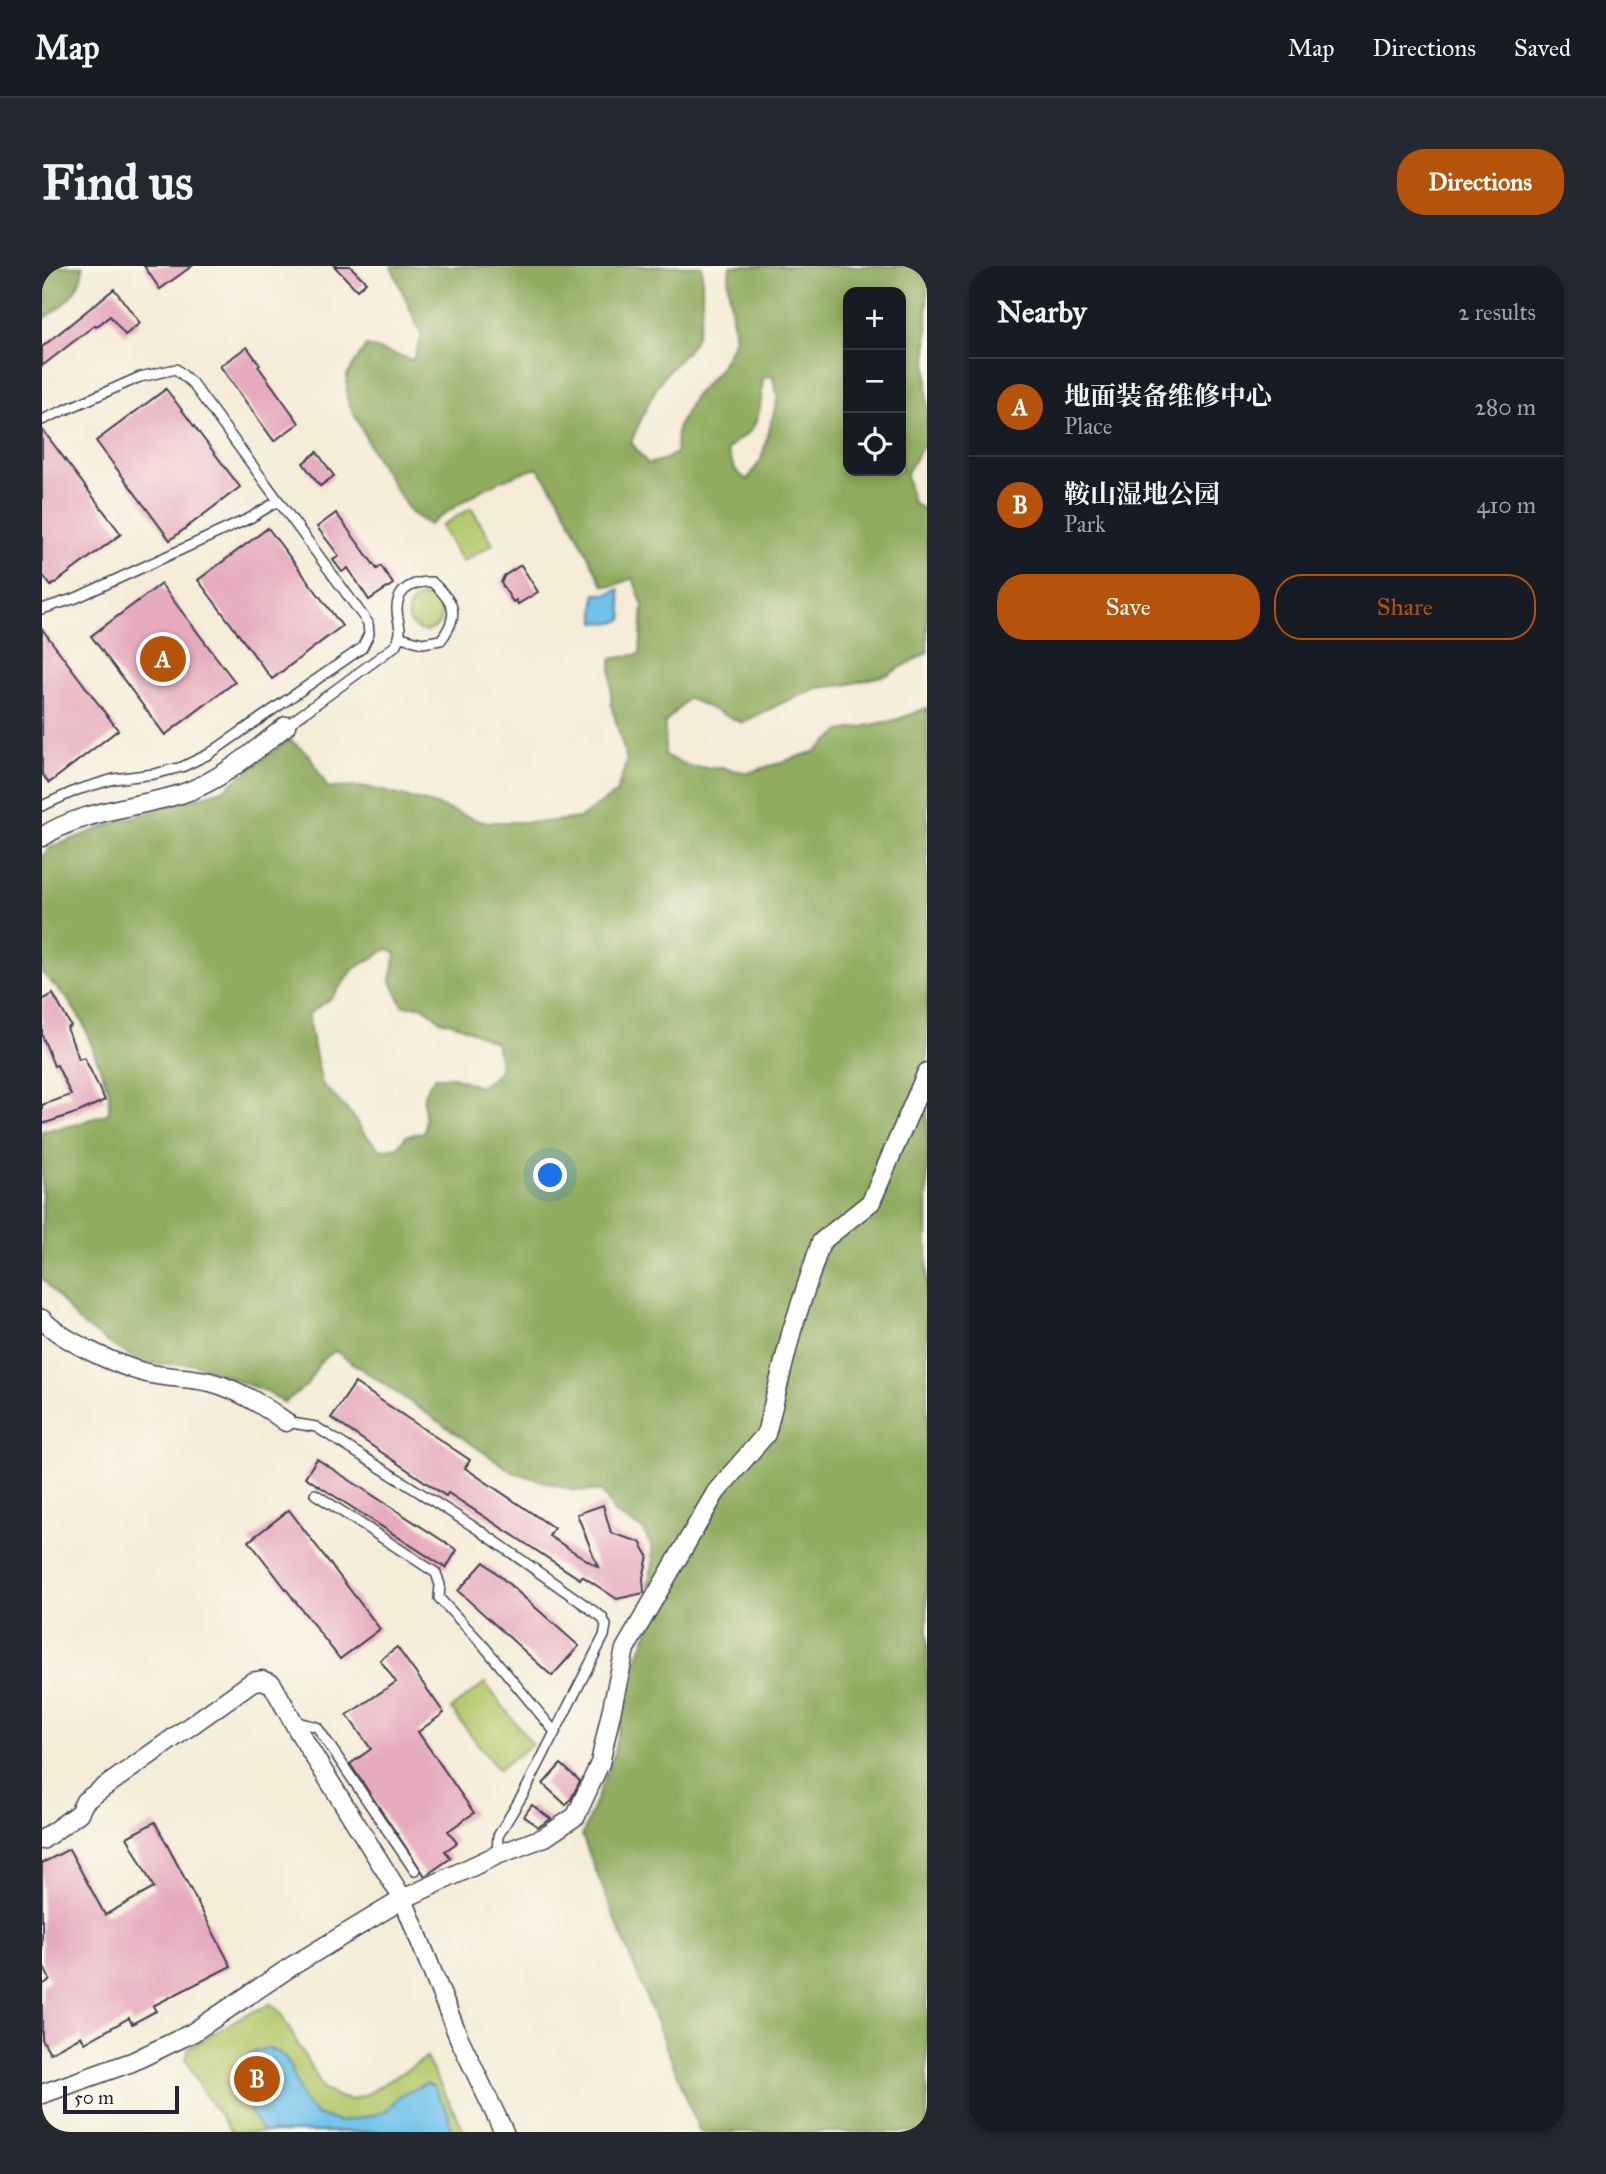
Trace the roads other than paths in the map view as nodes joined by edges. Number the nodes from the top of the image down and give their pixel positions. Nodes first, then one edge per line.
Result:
1 (42, 420) edge
2 (278, 501) junction
3 (42, 610) edge
4 (401, 637) junction
5 (286, 726) joint
6 (42, 806) edge
7 (42, 837) edge
8 (927, 1072) edge
9 (42, 1319) edge
10 (286, 1422) joint
11 (315, 1494) dead end
12 (293, 1721) junction
13 (555, 1732) junction
14 (42, 1840) edge
15 (497, 1854) junction
16 (415, 1871) dead end
17 (403, 1899) junction
18 (42, 2094) edge
19 (504, 2132) edge

1 - 2 lane
2 - 3 lane
2 - 6 lane
4 - 4 lane
4 - 5 lane
5 - 7 street
8 - 15 street
9 - 10 street
10 - 13 lane
11 - 13 lane
12 - 14 street
12 - 16 lane
12 - 17 street
13 - 15 lane
15 - 17 street
17 - 18 street
17 - 19 street

